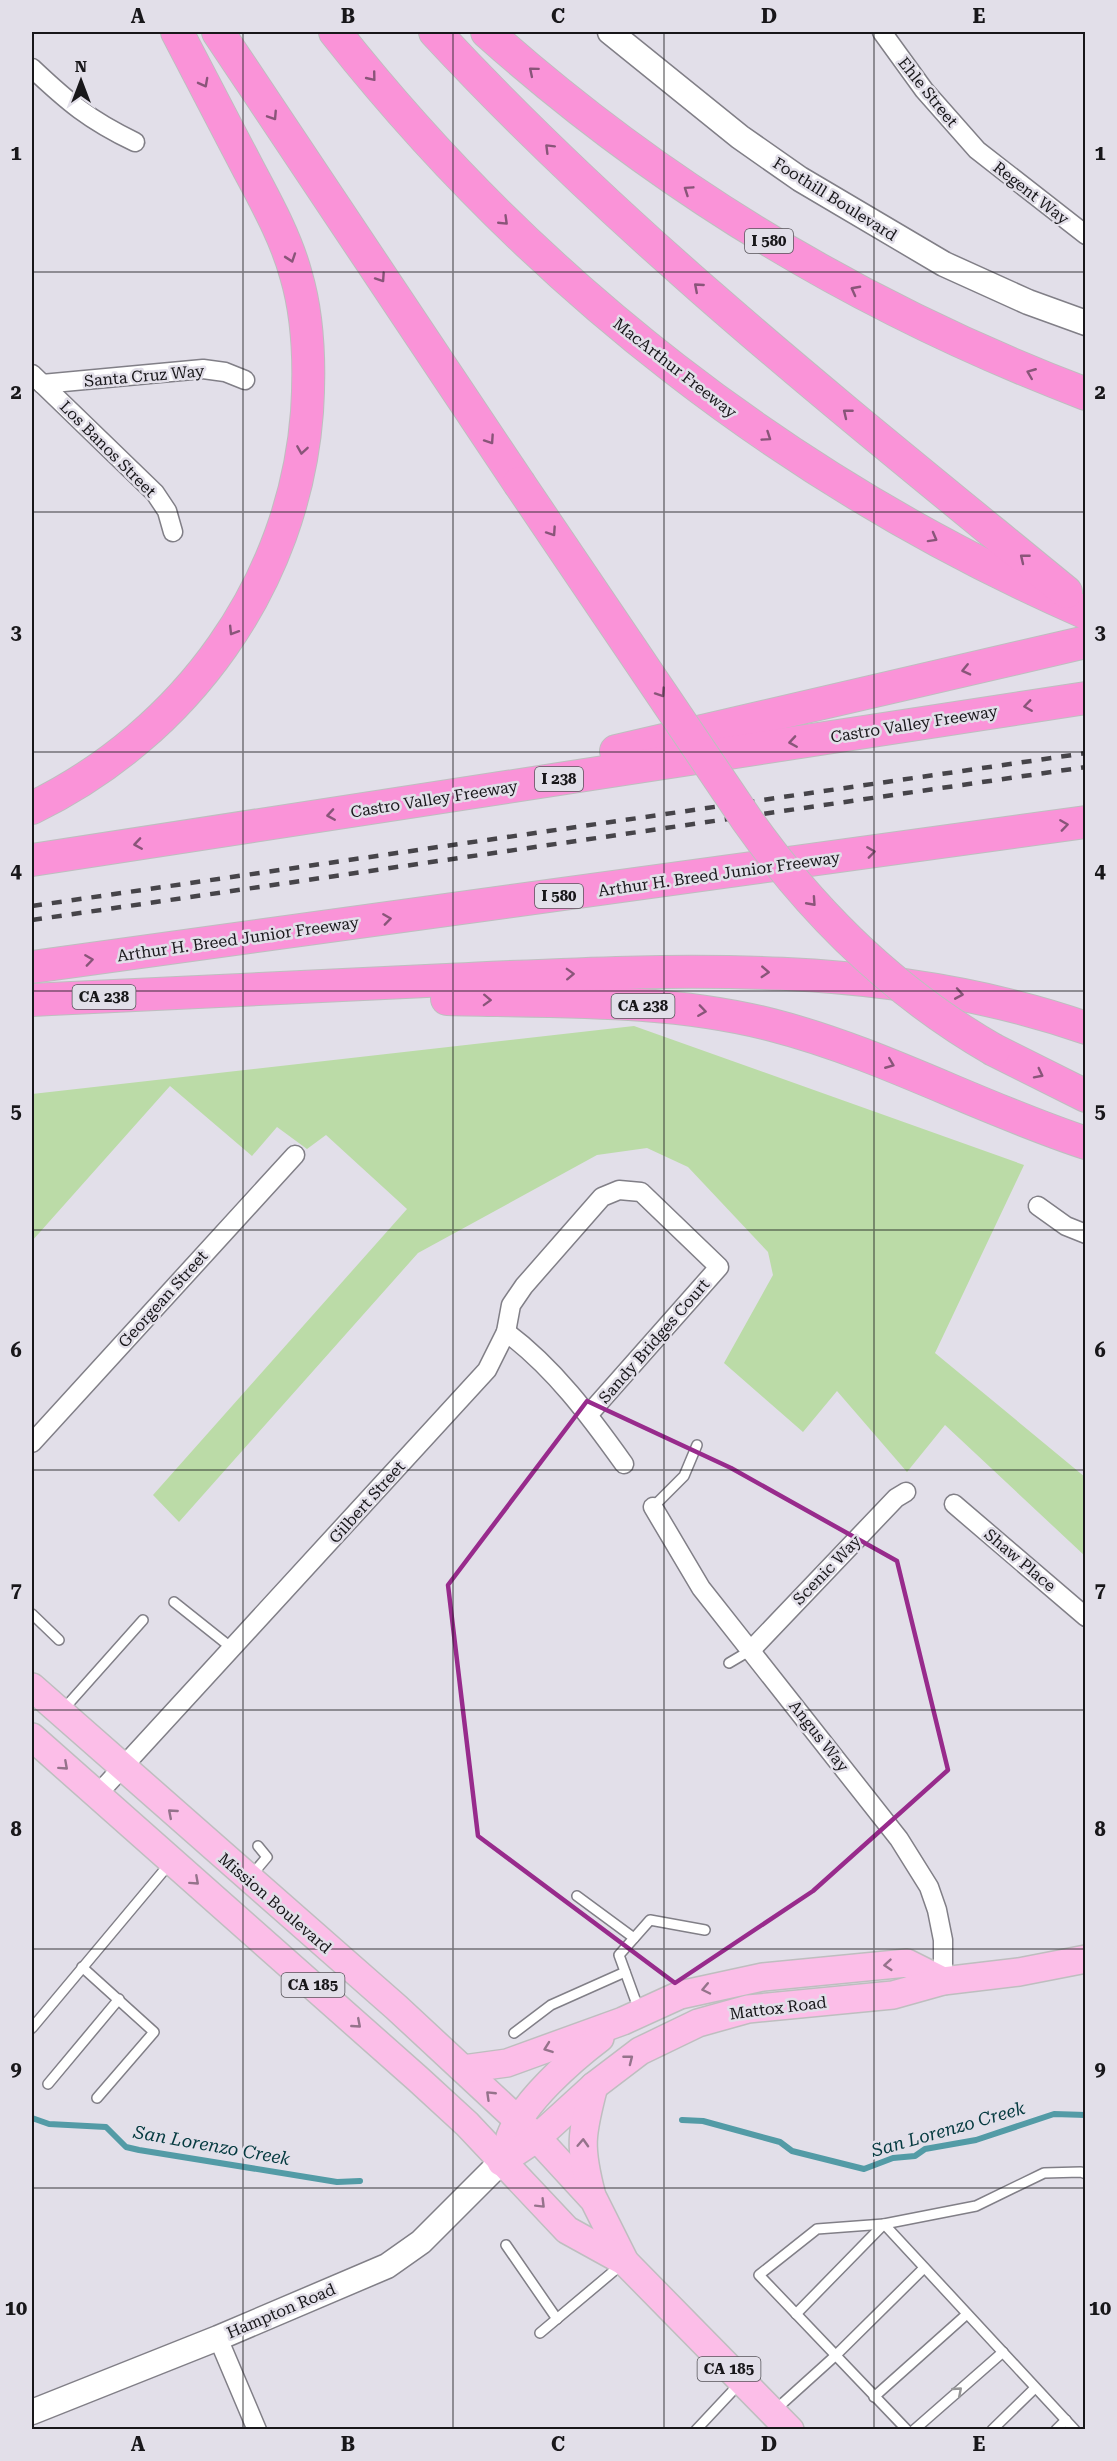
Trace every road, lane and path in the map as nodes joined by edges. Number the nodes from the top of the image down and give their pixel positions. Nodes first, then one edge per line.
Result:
1 (177, 32) edge
2 (218, 32) edge
3 (335, 32) edge
4 (435, 32) edge
5 (487, 32) edge
6 (610, 32) edge
7 (882, 32) edge
8 (32, 68) edge
9 (135, 142) dead end
10 (977, 150) joint
11 (1086, 235) edge
12 (1086, 323) edge
13 (37, 379) edge
14 (245, 380) dead end
15 (1086, 394) edge
16 (173, 532) dead end
17 (1086, 608) edge
18 (1086, 613) edge
19 (1086, 642) edge
20 (1086, 698) edge
21 (32, 808) edge
22 (369, 809) junction
23 (1086, 822) edge
24 (32, 860) edge
25 (32, 968) edge
26 (176, 993) junction
27 (32, 1000) edge
28 (1086, 1028) edge
29 (1086, 1096) edge
30 (1086, 1143) edge
31 (295, 1155) dead end
32 (1038, 1206) dead end
33 (1086, 1234) edge
34 (719, 1267) joint
35 (506, 1332) junction
36 (589, 1414) junction
37 (32, 1443) edge
38 (697, 1445) dead end
39 (624, 1464) dead end
40 (906, 1492) dead end
41 (954, 1504) dead end
42 (653, 1507) joint
43 (174, 1602) dead end
44 (32, 1614) edge
45 (1086, 1617) edge
46 (143, 1620) dead end
47 (59, 1640) dead end
48 (233, 1649) junction
49 (751, 1650) junction
50 (729, 1663) dead end
51 (32, 1687) edge
52 (61, 1713) junction
53 (32, 1737) edge
54 (121, 1768) junction
55 (97, 1795) junction
56 (258, 1846) dead end
57 (171, 1860) junction
58 (248, 1880) junction
59 (577, 1896) dead end
60 (705, 1930) dead end
61 (634, 1938) junction
62 (1086, 1959) edge
63 (82, 1967) junction
64 (625, 1972) junction
65 (943, 1981) junction
66 (118, 1999) junction
67 (632, 2017) junction
68 (32, 2028) edge
69 (514, 2033) dead end
70 (463, 2069) junction
71 (48, 2084) dead end
72 (594, 2086) junction
73 (97, 2098) dead end
74 (517, 2120) junction
75 (537, 2138) junction
76 (501, 2162) junction
77 (1086, 2174) edge
78 (594, 2200) junction
79 (884, 2224) junction
80 (506, 2245) dead end
81 (625, 2262) junction
82 (924, 2268) junction
83 (796, 2314) junction
84 (967, 2314) junction
85 (557, 2319) junction
86 (540, 2333) dead end
87 (218, 2338) junction
88 (1003, 2352) junction
89 (835, 2356) junction
90 (741, 2382) junction
91 (1035, 2388) junction
92 (874, 2397) junction
93 (32, 2412) edge
94 (1066, 2420) junction
95 (781, 2421) edge
96 (257, 2430) edge
97 (696, 2430) edge
98 (907, 2430) edge
99 (914, 2430) edge
100 (992, 2430) edge
101 (1056, 2430) edge
102 (1075, 2430) edge

1 -> 21 highway
2 -> 29 highway, bridge
3 -> 18 highway, MacArthur Freeway
17 -> 4 highway
15 -> 5 highway, I 580
6 - 12 main road, Foothill Boulevard
7 - 10 street, Ehle Street
8 - 9 street
10 - 11 street, Regent Way
13 - 14 street, Santa Cruz Way
13 - 16 street, Los Banos Street
19 -> 22 highway
20 -> 22 highway, Castro Valley Freeway / I 238
22 -> 24 highway, Castro Valley Freeway / I 238
25 -> 23 highway, Arthur H. Breed Junior Freeway / I 580
26 - 27 highway, CA 238
26 -> 28 highway
26 -> 30 highway, CA 238
31 - 37 street, Georgean Street
32 - 33 street
34 - 35 street, Gilbert Street
34 - 36 street, Sandy Bridges Court
35 - 36 street
35 - 48 street, Gilbert Street
36 - 39 street
38 - 42 lane
40 - 49 street, Scenic Way
41 - 45 street, Shaw Place
42 - 49 street, Angus Way
43 - 48 lane
44 - 47 lane
46 - 52 lane
48 - 54 street, Gilbert Street
49 - 50 lane
49 - 65 street, Angus Way
51 - 52 main road, Mission Boulevard / CA 185
52 - 54 main road, Mission Boulevard / CA 185
53 -> 55 main road, Mission Boulevard / CA 185
54 - 55 street, Gilbert Street
58 -> 54 main road, Mission Boulevard / CA 185
55 - 57 main road, Mission Boulevard / CA 185
56 - 58 lane
57 - 63 lane
57 -> 76 main road, Mission Boulevard / CA 185
58 - 70 main road, Mission Boulevard / CA 185
59 - 61 lane
60 - 61 lane
61 - 64 lane
62 - 65 main road, Mattox Road
63 - 66 lane
63 - 68 lane
64 - 67 lane
64 - 69 lane
65 -> 67 main road, Mattox Road
72 -> 65 main road, Mattox Road
66 - 71 lane
66 - 73 lane
67 -> 70 main road, Mattox Road
67 - 74 main road, Mattox Road
74 -> 70 main road, Mission Boulevard / CA 185
72 - 75 main road, Mattox Road
78 -> 72 main road
74 - 75 main road, Mission Boulevard / CA 185
74 - 76 main road, Mattox Road
75 - 76 main road, Mattox Road
75 - 78 main road, Mission Boulevard / CA 185
76 -> 81 main road, Mission Boulevard / CA 185
76 - 87 main road, Hampton Road
77 - 79 lane
78 - 81 main road, Mission Boulevard / CA 185
79 - 82 lane
79 - 83 lane
79 - 83 lane
80 - 85 lane
81 - 85 lane
81 - 90 main road, Mission Boulevard / CA 185
82 - 84 lane
82 - 89 lane
83 - 89 lane
84 - 88 lane
84 - 92 lane
85 - 86 lane
87 - 93 main road, Hampton Road
87 - 96 street
88 - 91 lane
99 -> 88 lane
89 - 92 lane
89 - 95 lane
90 - 95 main road, Mission Boulevard / CA 185
90 - 97 lane
91 - 94 lane
91 - 100 lane
92 - 98 lane
94 - 101 lane
94 - 102 lane

